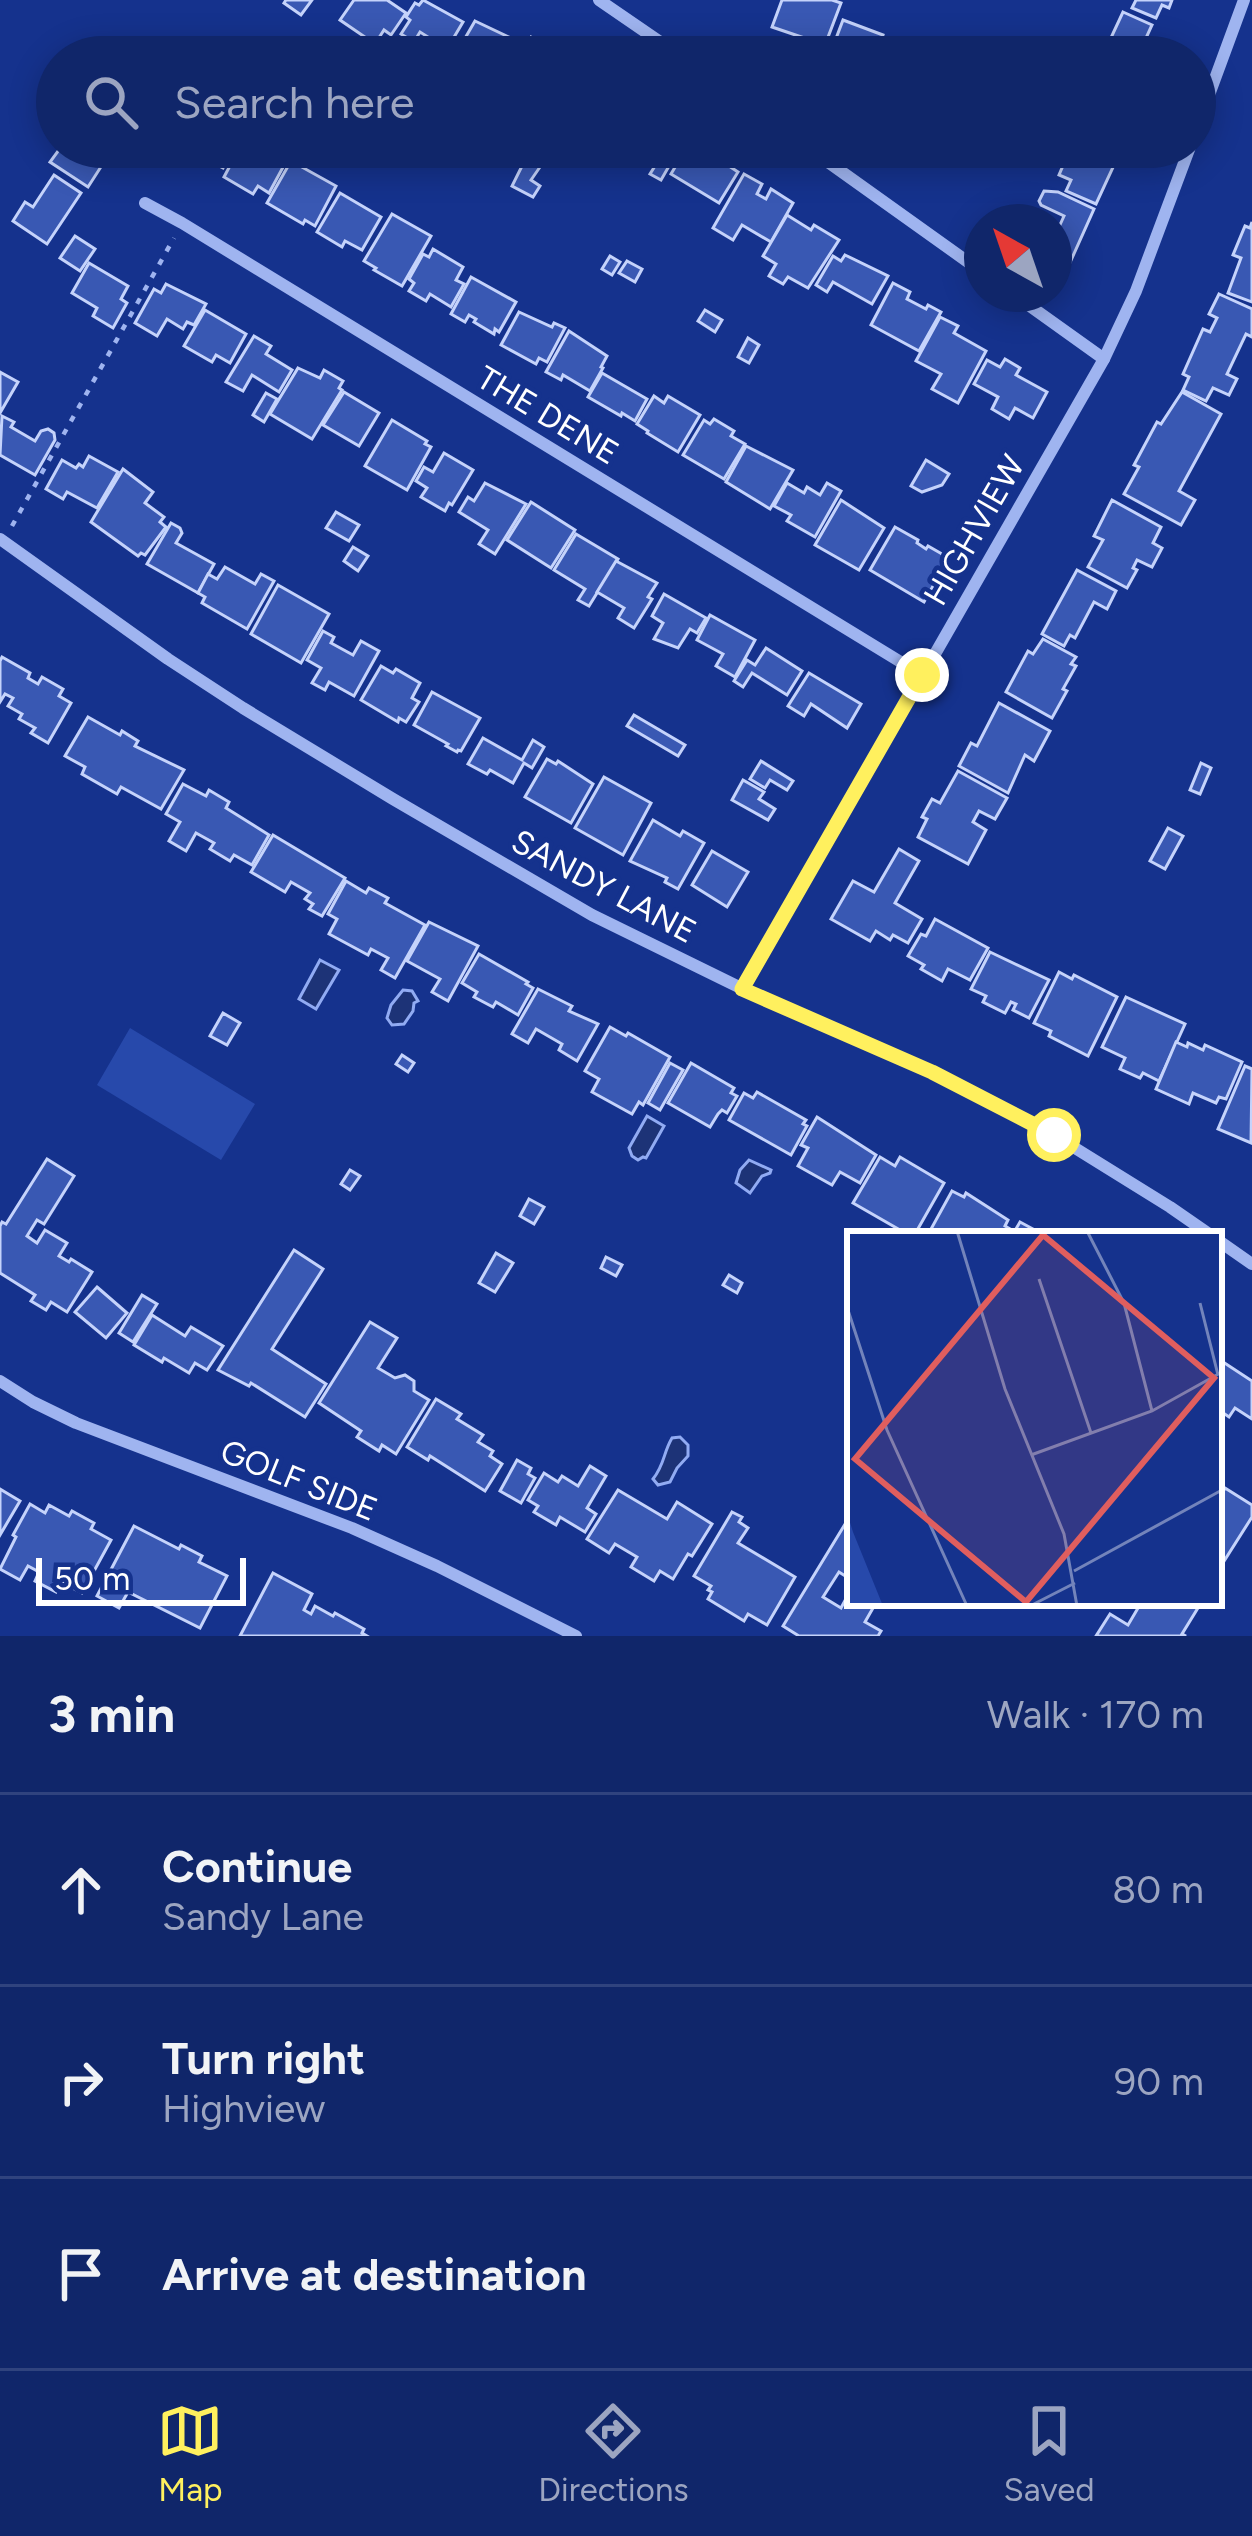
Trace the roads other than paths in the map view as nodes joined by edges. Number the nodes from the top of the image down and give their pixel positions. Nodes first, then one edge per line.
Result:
1 (598, 0) edge
2 (1244, 0) edge
3 (651, 36) edge
4 (1216, 77) edge
5 (836, 168) edge
6 (1182, 168) edge
7 (145, 203) dead end
8 (964, 259) edge
9 (1038, 312) edge
10 (1104, 359) junction
11 (2, 541) edge
12 (922, 675) junction
13 (742, 989) junction
14 (1204, 1231) edge
15 (1222, 1243) edge
16 (1252, 1264) edge
17 (0, 1381) edge
18 (576, 1636) edge

1 - 3 street
2 - 4 street
5 - 8 street
6 - 10 street, HIGHVIEW
7 - 12 street, THE DENE
9 - 10 street
10 - 12 street, HIGHVIEW
11 - 13 street, SANDY LANE
12 - 13 street, HIGHVIEW
13 - 14 street, SANDY LANE
15 - 16 street
17 - 18 street, GOLF SIDE

